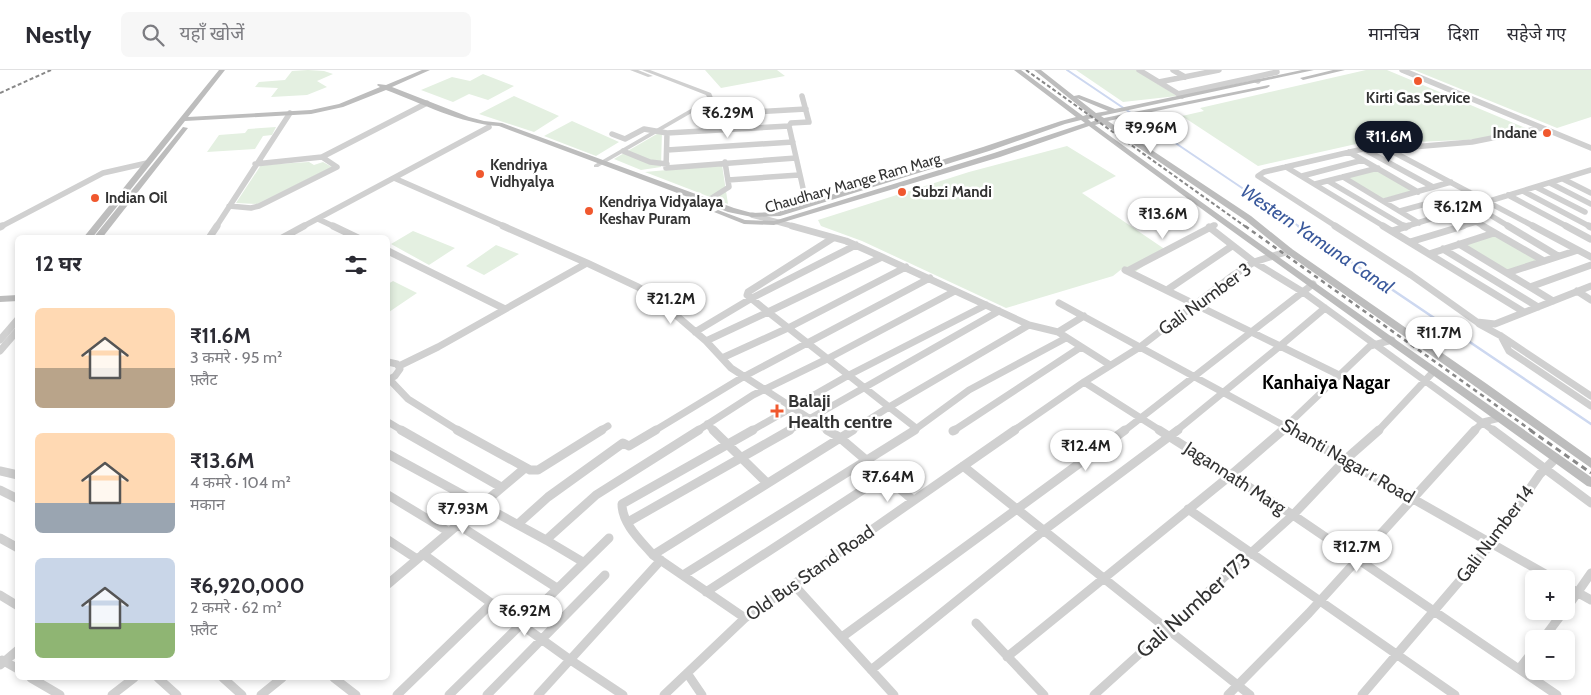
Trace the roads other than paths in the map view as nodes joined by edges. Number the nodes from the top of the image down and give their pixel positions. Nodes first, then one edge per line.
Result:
1 (222, 70) edge
2 (230, 70) edge
3 (414, 70) edge
4 (427, 70) edge
5 (633, 70) edge
6 (645, 70) edge
7 (1017, 70) edge
8 (1036, 70) edge
9 (1139, 70) edge
10 (1172, 70) edge
11 (1219, 70) edge
12 (1307, 70) edge
13 (1342, 70) edge
14 (1402, 70) edge
15 (1277, 72) dead end
16 (1185, 77) junction
17 (1251, 78) junction
18 (1258, 81) junction
19 (1159, 82) junction
20 (383, 86) junction
21 (1061, 88) junction
22 (397, 91) junction
23 (373, 93) junction
24 (1181, 95) junction
25 (802, 96) dead end
26 (718, 102) dead end
27 (428, 103) junction
28 (806, 109) junction
29 (1113, 110) junction
30 (290, 113) junction
31 (720, 114) junction
32 (189, 117) junction
33 (1082, 117) junction
34 (1092, 119) junction
35 (1102, 120) junction
36 (486, 125) junction
37 (789, 126) junction
38 (1542, 128) junction
39 (721, 129) junction
40 (654, 132) junction
41 (667, 133) junction
42 (612, 134) dead end
43 (793, 142) junction
44 (1362, 148) junction
45 (1591, 148) edge
46 (1388, 149) junction
47 (667, 150) junction
48 (623, 151) junction
49 (1349, 152) junction
50 (322, 157) junction
51 (796, 158) junction
52 (1363, 160) junction
53 (725, 162) junction
54 (147, 163) junction
55 (597, 163) junction
56 (255, 164) junction
57 (666, 164) junction
58 (1286, 167) junction
59 (1378, 168) junction
60 (1591, 170) edge
61 (799, 175) junction
62 (1302, 176) junction
63 (1343, 177) junction
64 (394, 178) junction
65 (1563, 179) junction
66 (728, 180) junction
67 (1328, 181) junction
68 (1451, 182) junction
69 (1550, 183) junction
70 (1314, 184) junction
71 (1591, 186) edge
72 (1434, 187) junction
73 (1536, 187) junction
74 (803, 188) dead end
75 (1582, 188) junction
76 (1523, 191) junction
77 (1418, 192) junction
78 (1469, 192) junction
79 (1591, 193) edge
80 (1508, 196) junction
81 (707, 201) junction
82 (1384, 201) junction
83 (1488, 202) junction
84 (1591, 204) edge
85 (229, 206) junction
86 (1475, 206) junction
87 (1400, 211) junction
88 (1457, 211) junction
89 (1588, 211) edge
90 (752, 215) junction
91 (1570, 216) junction
92 (318, 219) junction
93 (1476, 222) junction
94 (774, 223) junction
95 (1419, 223) junction
96 (0, 227) edge
97 (1406, 227) junction
98 (1591, 227) edge
99 (1392, 231) junction
100 (1494, 232) junction
101 (89, 235) edge
102 (99, 235) edge
103 (211, 235) edge
104 (288, 235) edge
105 (352, 235) edge
106 (833, 238) junction
107 (1590, 240) edge
108 (1410, 242) junction
109 (1459, 244) junction
110 (856, 245) junction
111 (1232, 246) junction
112 (1443, 249) junction
113 (1576, 249) junction
114 (1289, 251) junction
115 (390, 252) edge
116 (1429, 254) junction
117 (1273, 255) junction
118 (1558, 256) junction
119 (882, 257) junction
120 (1591, 257) edge
121 (1544, 261) junction
122 (1254, 262) junction
123 (587, 263) junction
124 (1591, 264) edge
125 (906, 267) junction
126 (1508, 273) junction
127 (930, 278) junction
128 (1314, 284) junction
129 (1591, 286) edge
130 (1530, 287) junction
131 (1167, 290) junction
132 (954, 291) junction
133 (1576, 291) junction
134 (1303, 292) junction
135 (15, 298) edge
136 (752, 298) junction
137 (0, 299) edge
138 (1591, 300) edge
139 (1553, 301) junction
140 (1060, 303) dead end
141 (15, 304) edge
142 (1194, 304) junction
143 (0, 305) edge
144 (986, 305) junction
145 (1538, 307) junction
146 (1325, 308) junction
147 (505, 309) junction
148 (999, 311) junction
149 (768, 312) junction
150 (1524, 312) junction
151 (1084, 316) junction
152 (15, 322) edge
153 (1477, 322) junction
154 (1494, 324) junction
155 (1029, 325) junction
156 (788, 328) junction
157 (694, 332) junction
158 (1058, 332) junction
159 (1253, 333) junction
160 (15, 334) edge
161 (1501, 336) junction
162 (1066, 338) junction
163 (0, 340) edge
164 (1392, 340) junction
165 (706, 341) junction
166 (809, 343) junction
167 (1375, 345) junction
168 (1280, 346) junction
169 (1081, 347) junction
170 (1140, 347) junction
171 (0, 351) edge
172 (722, 358) junction
173 (827, 359) junction
174 (390, 362) edge
175 (1110, 365) junction
176 (399, 366) junction
177 (1434, 371) junction
178 (849, 375) junction
179 (1339, 375) junction
180 (1195, 376) junction
181 (743, 377) junction
182 (390, 379) edge
183 (1426, 380) junction
184 (390, 382) edge
185 (1084, 382) junction
186 (865, 388) junction
187 (764, 390) junction
188 (1224, 392) junction
189 (1591, 396) edge
190 (1591, 406) edge
191 (889, 407) junction
192 (792, 408) junction
193 (1140, 417) junction
194 (809, 418) junction
195 (1500, 418) junction
196 (1483, 422) junction
197 (390, 423) edge
198 (707, 424) junction
199 (608, 426) dead end
200 (1287, 426) junction
201 (916, 428) junction
202 (953, 431) dead end
203 (1170, 436) junction
204 (839, 437) junction
205 (728, 445) junction
206 (390, 455) edge
207 (741, 458) junction
208 (1556, 458) junction
209 (1346, 459) junction
210 (866, 461) junction
211 (1591, 464) edge
212 (963, 466) junction
213 (525, 468) junction
214 (1544, 469) junction
215 (0, 471) edge
216 (15, 474) edge
217 (1231, 475) junction
218 (884, 476) junction
219 (767, 483) junction
220 (1591, 483) edge
221 (501, 487) junction
222 (0, 490) edge
223 (390, 496) edge
224 (15, 498) edge
225 (1414, 498) junction
226 (913, 500) junction
227 (1591, 504) edge
228 (480, 505) junction
229 (1016, 510) junction
230 (1188, 510) junction
231 (1293, 515) junction
232 (628, 522) junction
233 (457, 524) junction
234 (518, 524) junction
235 (1043, 531) junction
236 (449, 532) junction
237 (0, 538) edge
238 (609, 538) dead end
239 (546, 540) junction
240 (390, 541) edge
241 (1492, 543) junction
242 (15, 546) edge
243 (1250, 554) junction
244 (420, 556) junction
245 (657, 557) junction
246 (1357, 558) junction
247 (583, 562) junction
248 (1538, 570) edge
249 (1591, 573) edge
250 (605, 575) dead end
251 (683, 575) junction
252 (1102, 578) junction
253 (390, 582) edge
254 (794, 585) junction
255 (557, 588) junction
256 (1575, 591) edge
257 (706, 592) junction
258 (1579, 593) junction
259 (0, 596) edge
260 (1575, 598) edge
261 (1591, 600) edge
262 (1319, 602) junction
263 (492, 603) junction
264 (15, 604) edge
265 (1434, 611) junction
266 (745, 618) junction
267 (1557, 620) edge
268 (976, 623) dead end
269 (521, 624) junction
270 (1167, 629) junction
271 (1549, 630) edge
272 (842, 637) junction
273 (542, 640) junction
274 (15, 652) edge
275 (1396, 655) junction
276 (1007, 656) junction
277 (570, 659) junction
278 (1525, 661) edge
279 (1, 662) edge
280 (15, 669) edge
281 (1519, 669) junction
282 (871, 670) junction
283 (687, 673) junction
284 (34, 680) edge
285 (131, 680) edge
286 (160, 680) edge
287 (225, 680) edge
288 (276, 680) edge
289 (335, 680) edge
290 (1238, 686) junction
291 (343, 692) edge
292 (60, 695) edge
293 (112, 695) edge
294 (177, 695) edge
295 (242, 695) edge
296 (261, 695) edge
297 (356, 695) edge
298 (397, 695) edge
299 (449, 695) edge
300 (487, 695) edge
301 (538, 695) edge
302 (623, 695) edge
303 (664, 695) edge
304 (702, 695) edge
305 (894, 695) edge
306 (1044, 695) edge
307 (1094, 695) edge
308 (1228, 695) edge
309 (1250, 695) edge
310 (1362, 695) edge
311 (1455, 695) edge
312 (1557, 695) edge

1 - 32 main road
2 - 32 main road
3 - 20 main road
4 - 20 main road
5 - 40 street
6 - 40 street
7 - 33 main road
8 - 21 main road
9 - 19 street
10 - 16 street
11 - 16 street
12 - 18 main road, Chaudhary Mange Ram Marg
13 - 35 main road
14 - 38 street
15 - 17 street
16 - 19 street
17 - 18 street
17 - 24 street
18 - 24 main road, Chaudhary Mange Ram Marg
19 - 24 street
20 - 22 main road, Chaudhary Mange Ram Marg
20 - 23 main road
20 - 32 main road
21 - 29 main road
21 - 34 main road
22 - 23 main road
22 - 27 main road, Chaudhary Mange Ram Marg
23 - 30 main road
24 - 29 main road, Chaudhary Mange Ram Marg
25 - 28 street
26 - 31 street
27 - 36 main road, Chaudhary Mange Ram Marg
27 - 50 street
28 - 31 street
28 - 37 street
29 - 34 main road, Chaudhary Mange Ram Marg
30 - 32 main road
30 - 56 street
31 - 39 street
32 - 54 main road
32 - 102 main road
33 - 34 main road
33 - 90 main road, Chaudhary Mange Ram Marg
34 - 35 main road
34 - 94 main road, Chaudhary Mange Ram Marg
34 - 117 main road
35 - 114 main road
36 - 55 main road, Chaudhary Mange Ram Marg
36 - 64 street
37 - 39 street
37 - 43 street
38 - 45 street
38 - 46 street
39 - 41 street
40 - 41 street
40 - 42 street
40 - 48 street
40 - 55 street
41 - 47 street
43 - 47 street
43 - 51 street
44 - 46 street
44 - 49 street
44 - 72 street
46 - 68 street
47 - 57 street
48 - 55 street
48 - 57 street
49 - 52 street
49 - 58 street
50 - 56 street
50 - 85 street
51 - 53 street
51 - 61 street
52 - 59 street
52 - 62 street
53 - 57 street
53 - 66 street
54 - 96 street
54 - 101 main road
55 - 81 main road, Chaudhary Mange Ram Marg
55 - 94 main road, Chaudhary Mange Ram Marg
56 - 85 street
58 - 62 street
58 - 153 street
59 - 63 street
59 - 77 street
60 - 65 street
61 - 66 street
61 - 74 street
62 - 70 street
63 - 67 street
63 - 82 street
64 - 92 street
64 - 123 street
65 - 69 street
65 - 75 street
66 - 81 street
67 - 70 street
67 - 97 street
68 - 72 street
68 - 78 street
69 - 73 street
69 - 84 street
70 - 99 street
71 - 75 street
72 - 77 street
73 - 76 street
73 - 89 street
75 - 79 street
76 - 80 street
76 - 91 street
77 - 82 street
78 - 83 street
78 - 87 street
80 - 83 street
80 - 107 street
81 - 90 main road, Chaudhary Mange Ram Marg
82 - 87 street
83 - 86 street
83 - 113 street
85 - 103 street
86 - 88 street
86 - 118 street
87 - 95 street
88 - 93 street
88 - 95 street
89 - 91 street
90 - 94 street
91 - 98 street
92 - 104 street
92 - 105 street
93 - 100 street
93 - 108 street
94 - 106 street
95 - 97 street
97 - 99 street
99 - 108 street
100 - 109 street
100 - 121 street
106 - 110 street
106 - 136 street
107 - 113 street
108 - 116 street
109 - 112 street
109 - 126 street
110 - 119 street
110 - 136 street
111 - 122 street
111 - 131 street
111 - 131 street
112 - 116 street
112 - 145 street
113 - 118 street
113 - 120 street
114 - 117 street, Gali Number 3
114 - 211 main road
115 - 147 street
116 - 150 street
117 - 122 street, Gali Number 3
117 - 128 main road
118 - 121 street
119 - 125 street
119 - 149 street
121 - 126 street
122 - 134 street
122 - 142 street, Gali Number 3
123 - 147 street
123 - 157 street
124 - 130 street
125 - 127 street
125 - 156 street
126 - 130 street
127 - 132 street
127 - 166 street
128 - 134 street
128 - 164 main road
129 - 133 street
130 - 139 street
131 - 142 street
132 - 144 street
132 - 173 street
133 - 138 street
133 - 139 street
134 - 146 street
134 - 159 street
135 - 137 main road
136 - 149 street
136 - 157 street
139 - 145 street
140 - 151 street, Shanti Nagar r Road
141 - 143 main road
142 - 159 street
142 - 170 street, Gali Number 3
144 - 148 street
144 - 178 street
145 - 150 street
146 - 167 street
146 - 168 street
147 - 176 street
148 - 155 street
148 - 186 street
149 - 156 street
149 - 165 street
150 - 154 street
151 - 158 street
151 - 170 street, Shanti Nagar r Road
152 - 163 street
153 - 154 street
153 - 161 street
154 - 161 street
155 - 158 street
155 - 191 street
156 - 166 street
156 - 172 street
157 - 165 street
158 - 162 street
159 - 168 street
159 - 180 street
160 - 171 street
161 - 189 street
161 - 190 street
162 - 169 street
162 - 201 street
164 - 167 street
164 - 177 main road
165 - 172 street
166 - 173 street
166 - 181 street
167 - 179 street
167 - 183 street
168 - 179 street
168 - 188 street
169 - 175 street
169 - 202 street
170 - 175 street, Old Bus Stand Road
170 - 180 street, Shanti Nagar r Road
172 - 181 street
173 - 178 street
173 - 187 street
174 - 176 street
175 - 185 street, Old Bus Stand Road
176 - 182 street
177 - 183 street, Gali Number 173
177 - 195 main road
178 - 186 street
178 - 192 street
179 - 200 street
180 - 188 street, Shanti Nagar r Road
180 - 193 street
181 - 187 street
181 - 234 street
183 - 196 street
183 - 209 street, Gali Number 173
184 - 213 street
185 - 193 street, Jagannath Marg
185 - 212 street, Old Bus Stand Road
186 - 191 street
186 - 194 street
187 - 192 street
187 - 198 street
188 - 200 street, Shanti Nagar r Road
188 - 203 street
191 - 201 street
191 - 204 street
192 - 194 street
192 - 205 street
193 - 203 street, Jagannath Marg
193 - 229 street
194 - 204 street
194 - 207 street
195 - 196 street
195 - 208 main road
196 - 214 street
196 - 225 street
197 - 221 street
198 - 205 street
198 - 239 street
199 - 213 street
200 - 209 street, Shanti Nagar r Road
200 - 217 street
201 - 210 street
203 - 217 street, Jagannath Marg
203 - 235 street
204 - 210 street
204 - 219 street
205 - 207 street
205 - 232 street
206 - 228 street
207 - 219 street
207 - 232 street
208 - 214 street, Gali Number 14
208 - 220 main road
209 - 225 street, Shanti Nagar r Road
209 - 231 street, Gali Number 173
210 - 218 street
210 - 251 street
212 - 226 street, Old Bus Stand Road
212 - 229 street
213 - 221 street
214 - 227 street
214 - 241 street, Gali Number 14
215 - 216 street
217 - 230 street
217 - 231 street, Jagannath Marg
218 - 226 street
218 - 257 street
219 - 245 street
221 - 228 street
222 - 224 street
223 - 236 street
225 - 241 street, Shanti Nagar r Road
225 - 246 street
226 - 254 street, Old Bus Stand Road
228 - 233 street
228 - 234 street
229 - 235 street
229 - 272 street
230 - 243 street
230 - 252 street
231 - 243 street, Gali Number 173
231 - 246 street, Jagannath Marg
232 - 245 street
233 - 236 street
233 - 255 street
234 - 239 street
235 - 252 street
235 - 282 street
236 - 244 street
237 - 242 street
238 - 247 street
239 - 247 street
240 - 244 street
241 - 248 street, Shanti Nagar r Road
241 - 265 street, Gali Number 14
243 - 262 street
243 - 270 street, Gali Number 173
244 - 253 street
244 - 263 street
245 - 251 street
245 - 277 street
246 - 262 street
246 - 265 street, Jagannath Marg
247 - 255 street
249 - 258 street
250 - 273 street
251 - 257 street
252 - 270 street
252 - 276 street
254 - 266 street, Old Bus Stand Road
254 - 272 street
255 - 269 street
256 - 258 street
257 - 266 street
258 - 260 street
258 - 261 street
259 - 264 street
262 - 275 street
262 - 290 street
263 - 269 street
263 - 298 street
265 - 275 street, Gali Number 14
265 - 281 street, Jagannath Marg
266 - 283 street, Old Bus Stand Road
267 - 271 street
268 - 276 street
269 - 273 street
269 - 299 street
270 - 290 street
270 - 307 street, Gali Number 173
272 - 282 street
273 - 277 street
273 - 300 street
274 - 279 street
275 - 310 street, Gali Number 14
275 - 311 street
276 - 306 street
277 - 301 street
277 - 302 street
278 - 281 street
279 - 280 street
281 - 312 street, Jagannath Marg
282 - 305 street
283 - 303 street, Old Bus Stand Road
283 - 304 street
284 - 292 street
285 - 293 street
286 - 294 street
287 - 295 street
288 - 296 street
289 - 291 street
290 - 308 street
290 - 309 street
291 - 297 street

